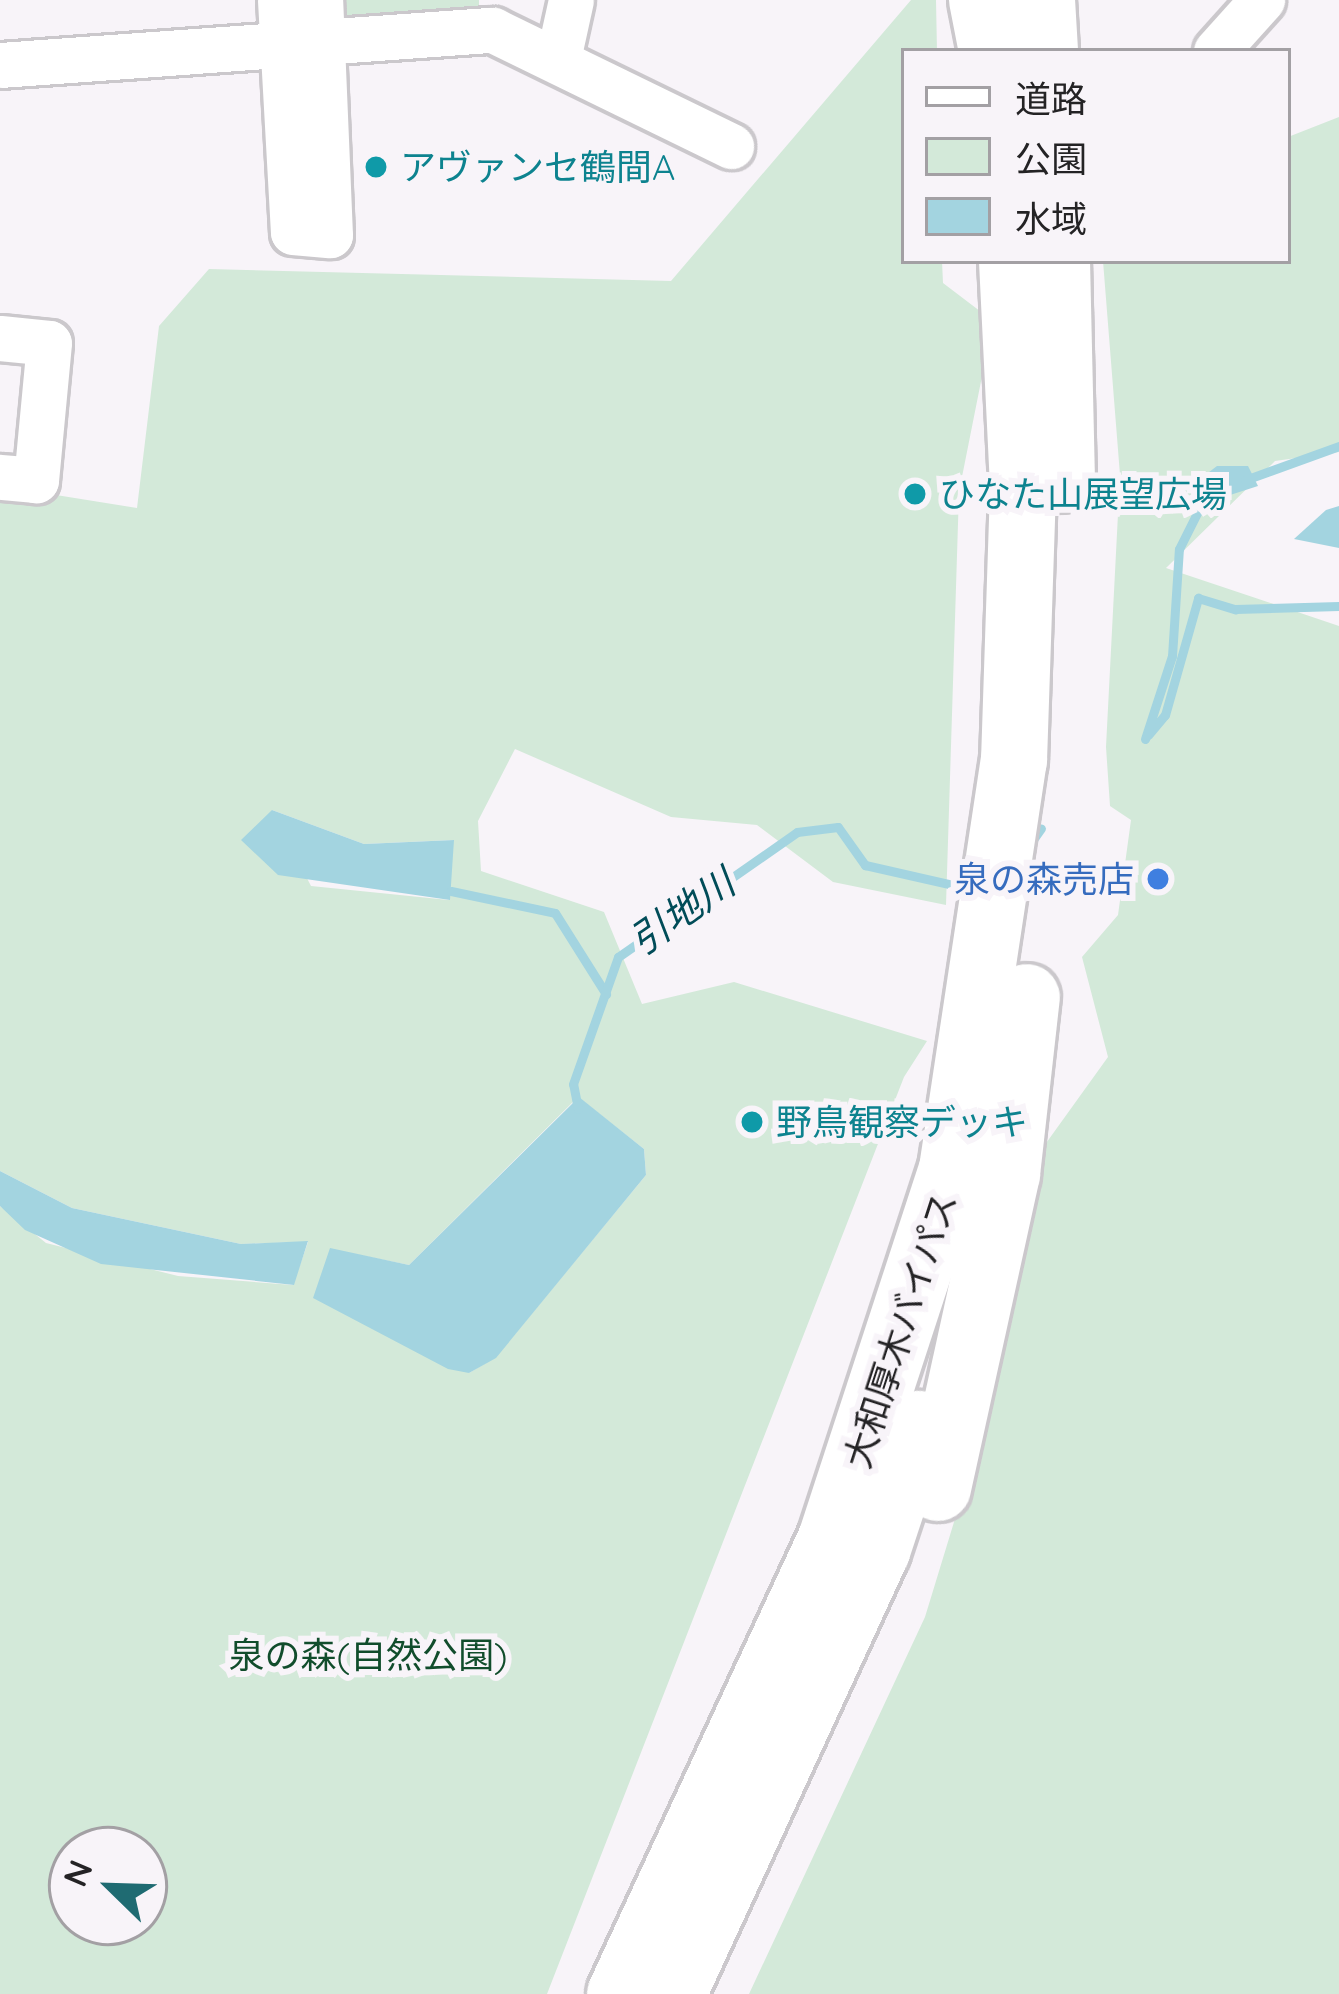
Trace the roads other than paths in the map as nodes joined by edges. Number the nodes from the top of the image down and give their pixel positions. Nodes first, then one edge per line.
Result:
1 (571, 0) edge
2 (982, 0) edge
3 (998, 0) edge
4 (1042, 0) edge
5 (1069, 0) edge
6 (1262, 0) edge
7 (301, 21) edge
8 (991, 48) edge
9 (1001, 48) edge
10 (1045, 48) edge
11 (1068, 48) edge
12 (1219, 48) edge
13 (559, 59) junction
14 (0, 64) edge
15 (730, 146) dead end
16 (1046, 266) edge
17 (0, 338) edge
18 (0, 476) edge
19 (971, 1169) junction
20 (786, 1704) junction
21 (585, 1994) edge
22 (620, 1994) edge
23 (673, 1994) edge
24 (713, 1994) edge

1 - 13 street
2 - 8 highway
3 - 9 highway
4 - 10 highway
5 - 11 highway
6 - 12 street
7 - 13 street
7 - 14 street
13 - 15 street
16 - 19 highway, 大和厚木バイパス
17 - 18 street
19 - 20 highway, 大和厚木バイパス
19 - 21 highway
19 - 24 highway
20 - 22 highway, 大和厚木バイパス
20 - 23 highway, 大和厚木バイパス

